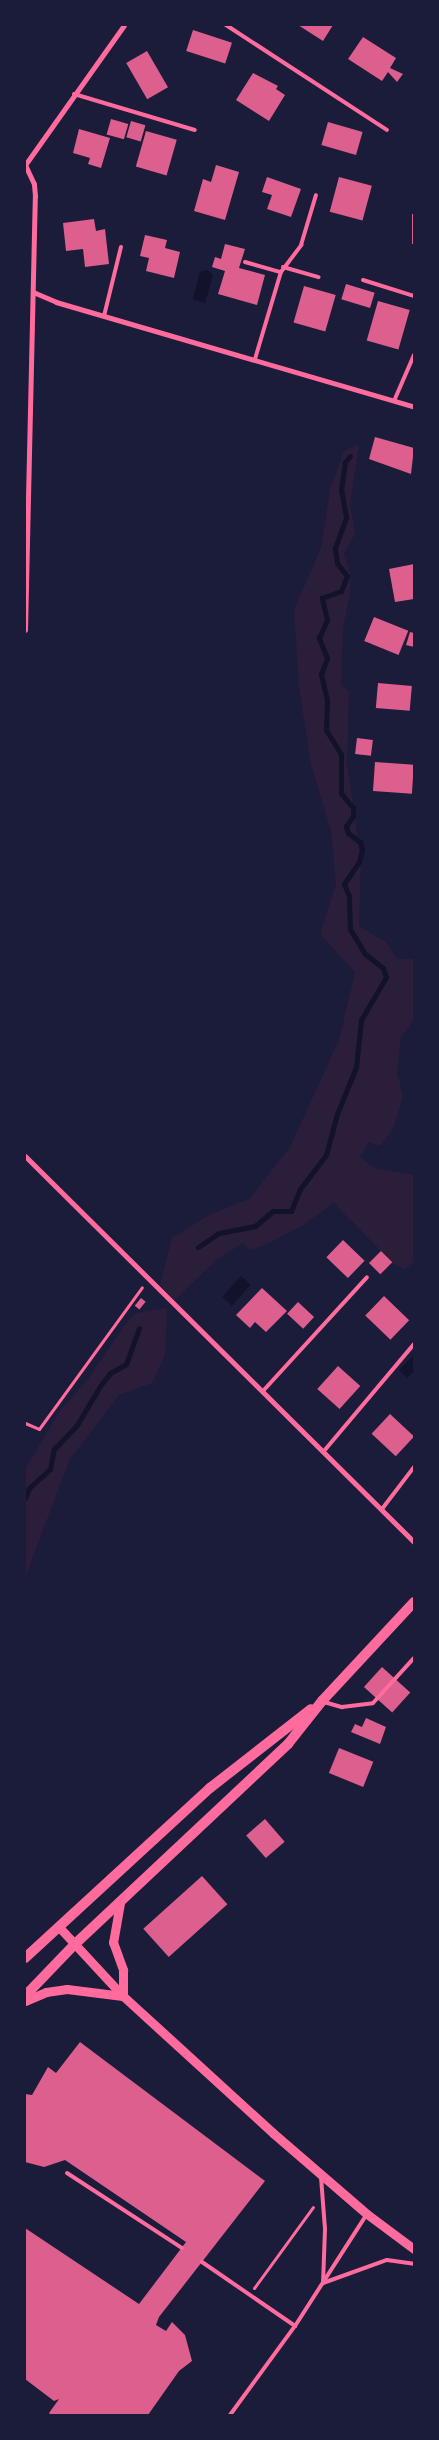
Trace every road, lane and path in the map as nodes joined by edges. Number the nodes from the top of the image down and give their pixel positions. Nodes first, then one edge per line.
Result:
1 (124, 25) edge
2 (226, 25) edge
3 (74, 94) junction
4 (195, 130) dead end
5 (386, 130) dead end
6 (25, 165) edge
7 (316, 195) dead end
8 (121, 247) dead end
9 (245, 262) dead end
10 (283, 267) junction
11 (281, 272) junction
12 (319, 277) dead end
13 (364, 280) dead end
14 (33, 292) junction
15 (414, 296) edge
16 (104, 316) junction
17 (414, 354) edge
18 (255, 359) junction
19 (394, 401) junction
20 (414, 407) edge
21 (25, 630) edge
22 (25, 1156) edge
23 (367, 1277) dead end
24 (148, 1278) junction
25 (414, 1344) edge
26 (263, 1391) junction
27 (25, 1422) edge
28 (324, 1451) junction
29 (414, 1467) edge
30 (382, 1509) junction
31 (414, 1542) edge
32 (414, 1602) edge
33 (414, 1658) edge
34 (322, 1701) junction
35 (120, 1903) junction
36 (59, 1927) junction
37 (74, 1945) junction
38 (25, 1958) edge
39 (25, 1996) edge
40 (122, 1996) junction
41 (25, 2002) edge
42 (67, 2173) dead end
43 (321, 2175) junction
44 (313, 2207) dead end
45 (367, 2214) junction
46 (182, 2248) dead end
47 (414, 2249) edge
48 (202, 2262) dead end
49 (414, 2264) edge
50 (323, 2283) junction
51 (249, 2294) junction
52 (295, 2326) junction
53 (230, 2415) edge

1 - 3 street
2 - 5 lane
3 - 4 lane
3 - 6 street
6 - 14 street
7 - 10 lane
8 - 16 lane
9 - 11 lane
10 - 11 lane
10 - 12 lane
11 - 18 lane
13 - 15 lane
14 - 16 street
14 - 21 street
16 - 18 street
17 - 19 lane
18 - 19 street
19 - 20 street
22 - 24 street
23 - 26 lane
24 - 26 street
24 - 27 path
25 - 28 lane
26 - 28 street
28 - 30 street
29 - 30 lane
30 - 31 street
32 - 34 main road
33 - 34 lane
34 - 35 main road
34 - 36 main road
35 - 37 main road
35 - 40 street
36 - 37 street
36 - 38 main road
37 - 39 main road
37 - 40 street
40 - 41 street
40 - 43 street
42 - 46 lane
43 - 45 street
43 - 50 lane
44 - 51 path
45 - 47 street
45 - 50 lane
48 - 51 lane
49 - 50 lane
50 - 52 lane
51 - 52 lane
52 - 53 lane

